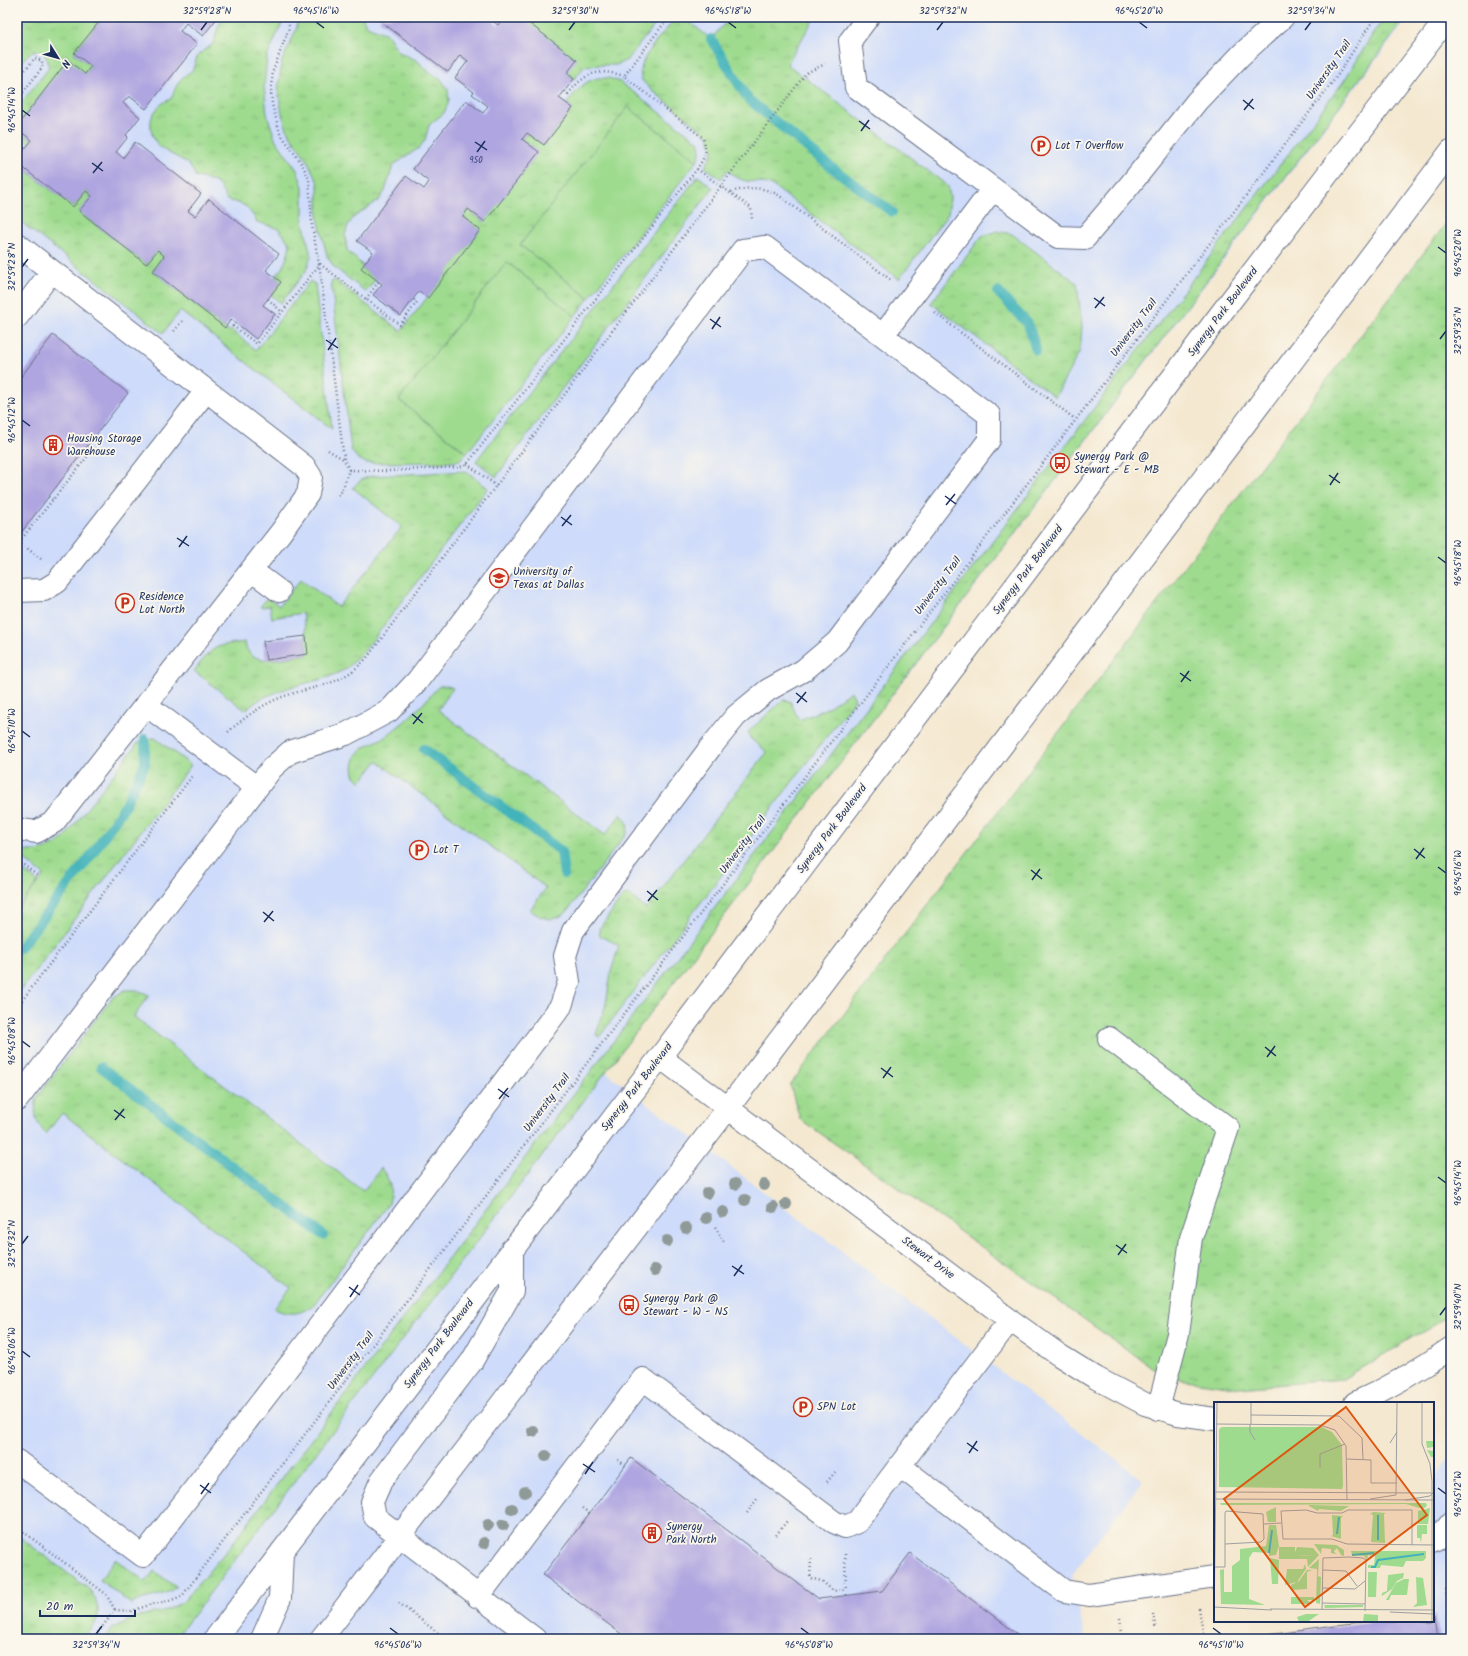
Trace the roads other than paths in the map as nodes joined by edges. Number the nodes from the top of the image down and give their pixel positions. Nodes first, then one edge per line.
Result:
1 (868, 17) edge
2 (1283, 17) edge
3 (1448, 17) edge
4 (1451, 150) edge
5 (992, 190) junction
6 (17, 244) edge
7 (52, 271) junction
8 (17, 317) edge
9 (883, 335) junction
10 (206, 390) junction
11 (251, 570) junction
12 (17, 591) edge
13 (279, 591) dead end
14 (146, 705) junction
15 (256, 786) junction
16 (17, 829) edge
17 (1109, 1038) dead end
18 (660, 1057) junction
19 (17, 1100) edge
20 (728, 1108) junction
21 (512, 1249) junction
22 (1010, 1320) junction
23 (1451, 1348) edge
24 (1357, 1402) edge
25 (1158, 1409) junction
26 (1214, 1419) edge
27 (17, 1461) edge
28 (900, 1466) junction
29 (1451, 1523) edge
30 (399, 1537) junction
31 (1434, 1540) edge
32 (282, 1550) junction
33 (1214, 1577) edge
34 (478, 1597) junction
35 (215, 1639) edge
36 (262, 1639) edge
37 (321, 1639) edge
38 (535, 1639) edge

1 - 5 street
2 - 5 street
3 - 18 street, Synergy Park Boulevard
4 - 20 street
5 - 9 street
6 - 7 street
7 - 8 street
7 - 10 street
9 - 15 street
9 - 27 street
10 - 11 street
10 - 12 street
11 - 13 street
11 - 14 street
14 - 15 street
14 - 16 street
15 - 19 street
17 - 25 street
18 - 20 street, Stewart Drive
18 - 21 street, Synergy Park Boulevard
20 - 22 street, Stewart Drive
20 - 30 street
21 - 30 street
21 - 32 street, Synergy Park Boulevard
22 - 25 street, Stewart Drive
22 - 28 street
23 - 24 street
25 - 26 street, Stewart Drive
28 - 33 street
28 - 34 street
29 - 31 street
30 - 34 street
30 - 37 street
32 - 35 street, Synergy Park Boulevard
32 - 36 street
34 - 38 street

